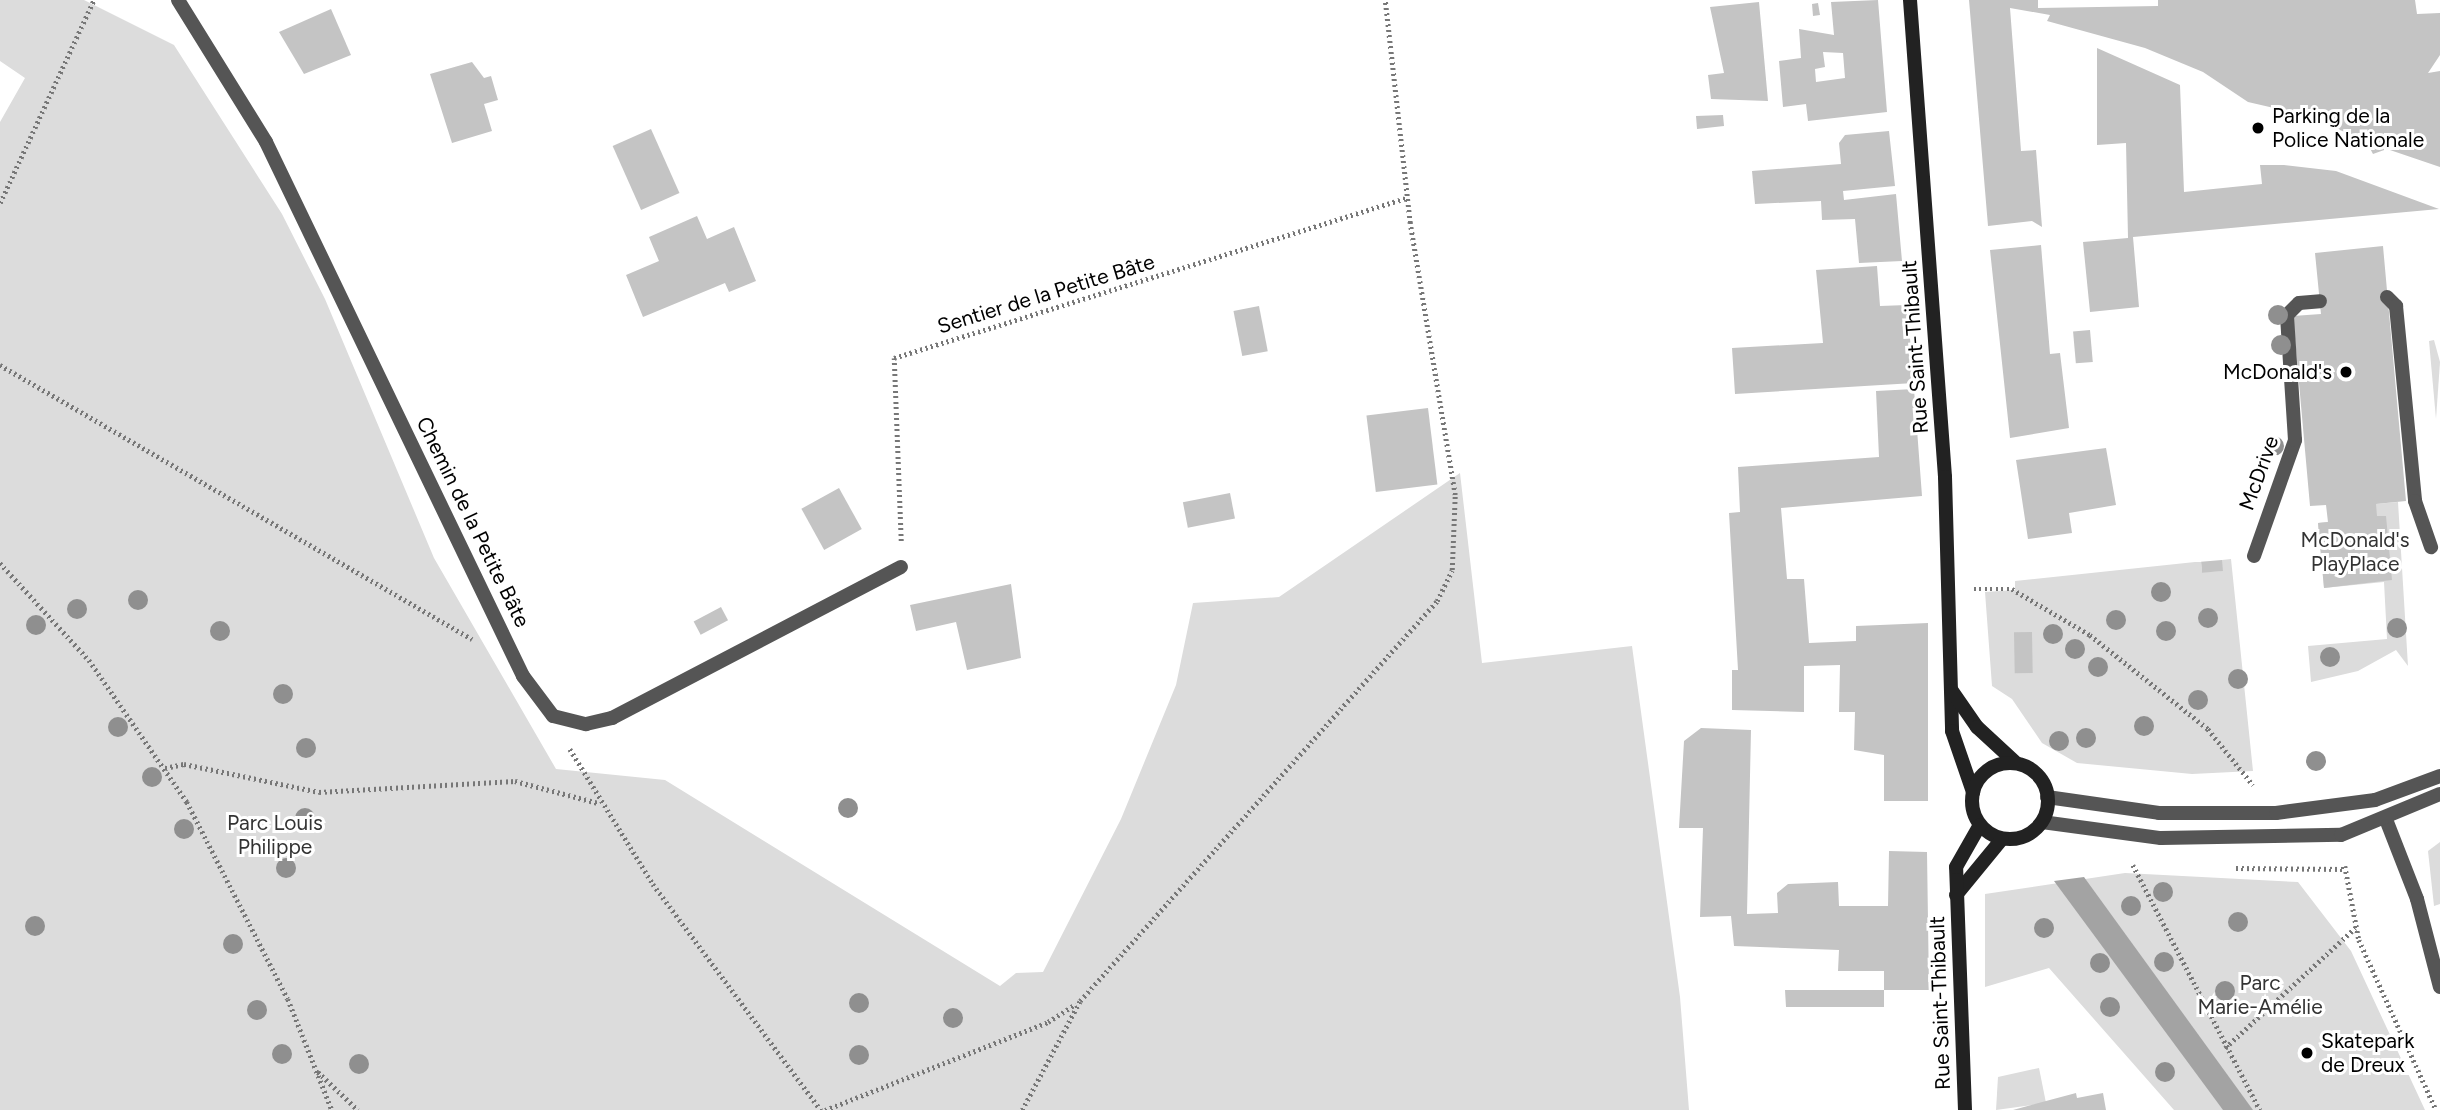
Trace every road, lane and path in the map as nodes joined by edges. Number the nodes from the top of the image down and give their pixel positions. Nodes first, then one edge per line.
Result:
1 (94, 0) edge
2 (177, 0) edge
3 (1385, 0) edge
4 (1910, 0) edge
5 (1406, 198) junction
6 (0, 203) edge
7 (2387, 297) dead end
8 (2320, 301) dead end
9 (0, 365) edge
10 (2431, 547) dead end
11 (2254, 556) dead end
12 (0, 563) edge
13 (901, 567) joint
14 (1951, 592) junction
15 (480, 643) dead end
16 (1952, 691) junction
17 (552, 716) junction
18 (2016, 763) junction
19 (165, 768) junction
20 (2440, 776) edge
21 (1973, 792) junction
22 (2440, 794) edge
23 (2048, 797) junction
24 (600, 804) junction
25 (2276, 813) junction
26 (2042, 822) junction
27 (2386, 822) junction
28 (1980, 825) junction
29 (2341, 835) junction
30 (2002, 839) junction
31 (2142, 865) dead end
32 (2221, 868) dead end
33 (2346, 869) junction
34 (1956, 895) junction
35 (2355, 928) junction
36 (2440, 987) edge
37 (1080, 1001) junction
38 (2225, 1048) junction
39 (317, 1070) junction
40 (332, 1110) edge
41 (358, 1110) edge
42 (823, 1110) edge
43 (1022, 1110) edge
44 (1965, 1110) edge
45 (2260, 1110) edge
46 (2436, 1110) edge

1 - 6 path
2 - 17 street, Chemin de la Petite Bâte
3 - 5 path
4 - 14 main road, Rue Saint-Thibault
5 - 13 path, Sentier de la Petite Bâte
5 - 37 path
7 - 10 street
8 - 11 street, McDrive
9 - 15 path
12 - 19 path
13 - 17 street
14 - 16 main road, Rue Saint-Thibault
14 - 25 path
16 - 18 main road
16 - 21 main road, Rue Saint-Thibault
17 - 24 path
18 - 21 main road
18 - 23 main road
19 - 24 path
19 - 39 path
20 - 25 street
21 - 28 main road
22 - 27 street
23 - 25 street
23 - 26 main road
24 - 42 path
26 - 29 street
26 - 30 main road
27 - 29 street
27 - 36 street
28 - 30 main road
28 - 34 main road, Rue Saint-Thibault
29 - 33 path
30 - 34 main road, Rue Saint-Thibault
31 - 38 path
32 - 33 path
33 - 35 path
34 - 44 main road, Rue Saint-Thibault
35 - 38 path
35 - 46 path
37 - 42 path
37 - 43 path
38 - 45 path
39 - 40 path
39 - 41 path

